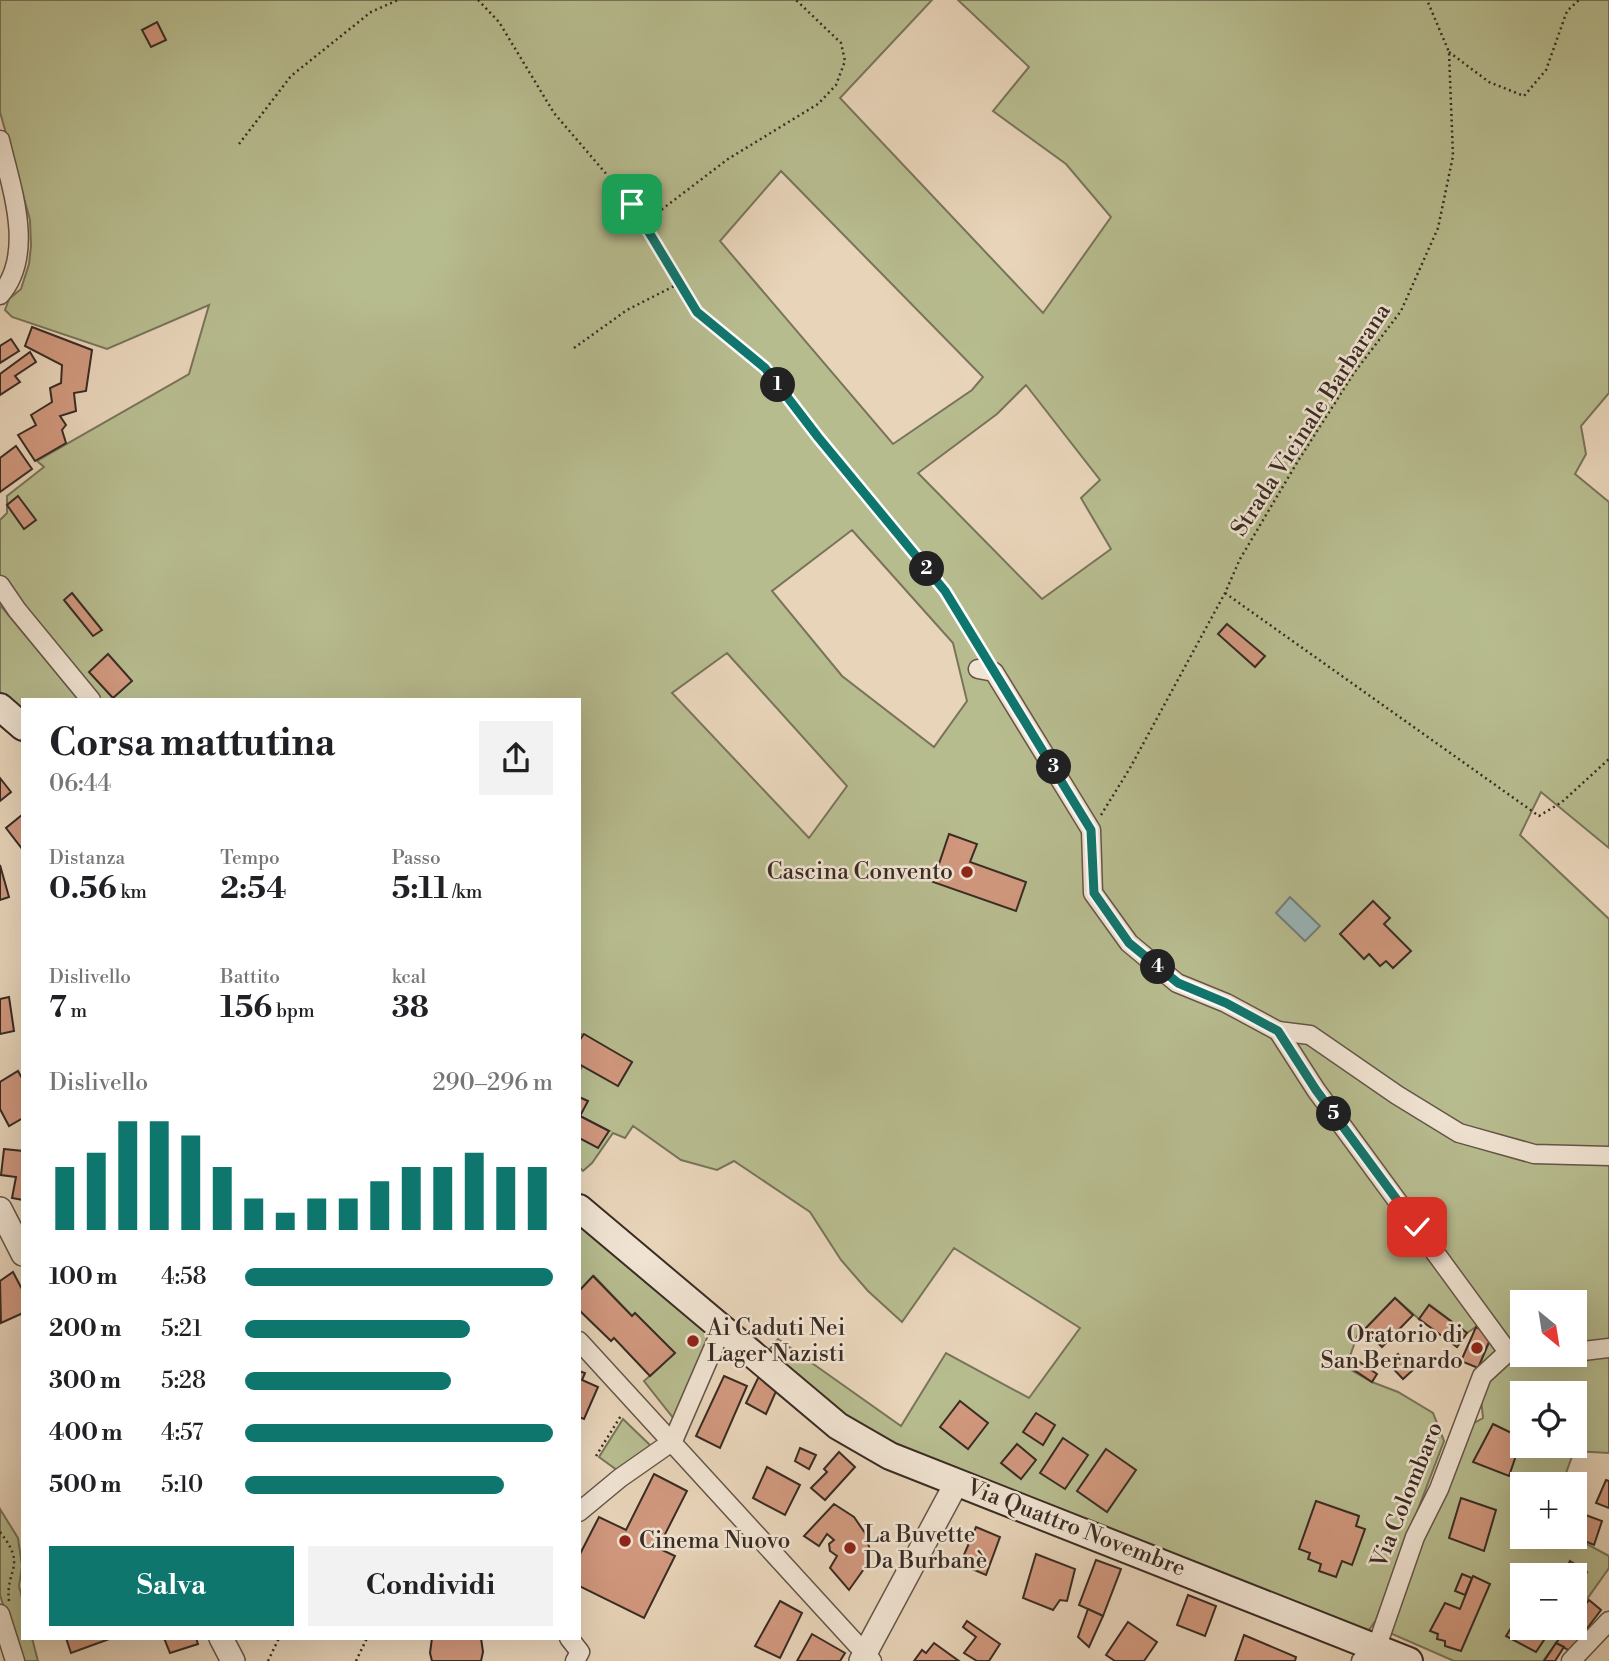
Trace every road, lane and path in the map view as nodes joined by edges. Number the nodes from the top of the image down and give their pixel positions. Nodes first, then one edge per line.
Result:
1 (398, 0) edge
2 (478, 0) edge
3 (796, 0) edge
4 (1427, 0) edge
5 (1578, 0) edge
6 (1449, 52) junction
7 (0, 140) edge
8 (239, 144) dead end
9 (643, 223) junction
10 (680, 283) junction
11 (0, 295) edge
12 (574, 348) dead end
13 (0, 585) edge
14 (1225, 593) junction
15 (986, 671) joint
16 (89, 698) edge
17 (0, 707) edge
18 (21, 725) edge
19 (1609, 759) edge
20 (1091, 830) junction
21 (1278, 1031) junction
22 (1609, 1156) edge
23 (0, 1209) edge
24 (581, 1210) edge
25 (21, 1250) edge
26 (722, 1328) junction
27 (581, 1343) edge
28 (1510, 1345) edge
29 (1609, 1348) edge
30 (1587, 1351) edge
31 (1510, 1356) edge
32 (632, 1398) junction
33 (673, 1441) junction
34 (596, 1456) dead end
35 (957, 1482) junction
36 (581, 1510) edge
37 (0, 1532) edge
38 (5, 1611) edge
39 (1609, 1621) edge
40 (222, 1640) edge
41 (278, 1640) edge
42 (367, 1640) edge
43 (571, 1640) edge
44 (1369, 1653) edge
45 (866, 1659) edge
46 (15, 1661) edge
47 (233, 1661) edge
48 (268, 1661) edge
49 (356, 1661) edge
50 (575, 1661) edge
51 (1409, 1661) edge
52 (1571, 1661) edge

1 - 8 path
2 - 9 path
3 - 9 path
4 - 6 path, Strada Vicinale Barbarana
5 - 6 path
6 - 14 path, Strada Vicinale Barbarana
7 - 11 street
9 - 10 path
10 - 12 path
10 - 15 path
13 - 16 street
14 - 19 path
14 - 20 path, Strada Vicinale Barbarana
15 - 20 street
17 - 18 main road
20 - 21 street
21 - 22 street
21 - 28 street
23 - 25 street
24 - 26 main road
26 - 33 street
26 - 35 main road
27 - 32 street, Via Quattro Novembre
29 - 30 street
31 - 44 street, Via Colombaro
32 - 33 street, Via Quattro Novembre
32 - 34 path
33 - 36 street
33 - 45 street, Via Quattro Novembre
35 - 44 main road, Via Quattro Novembre
35 - 45 street, Via Quattro Novembre
37 - 38 path
38 - 46 street
39 - 52 street
40 - 47 street
41 - 48 path
42 - 49 path
43 - 50 street
44 - 51 main road, Via Quattro Novembre

